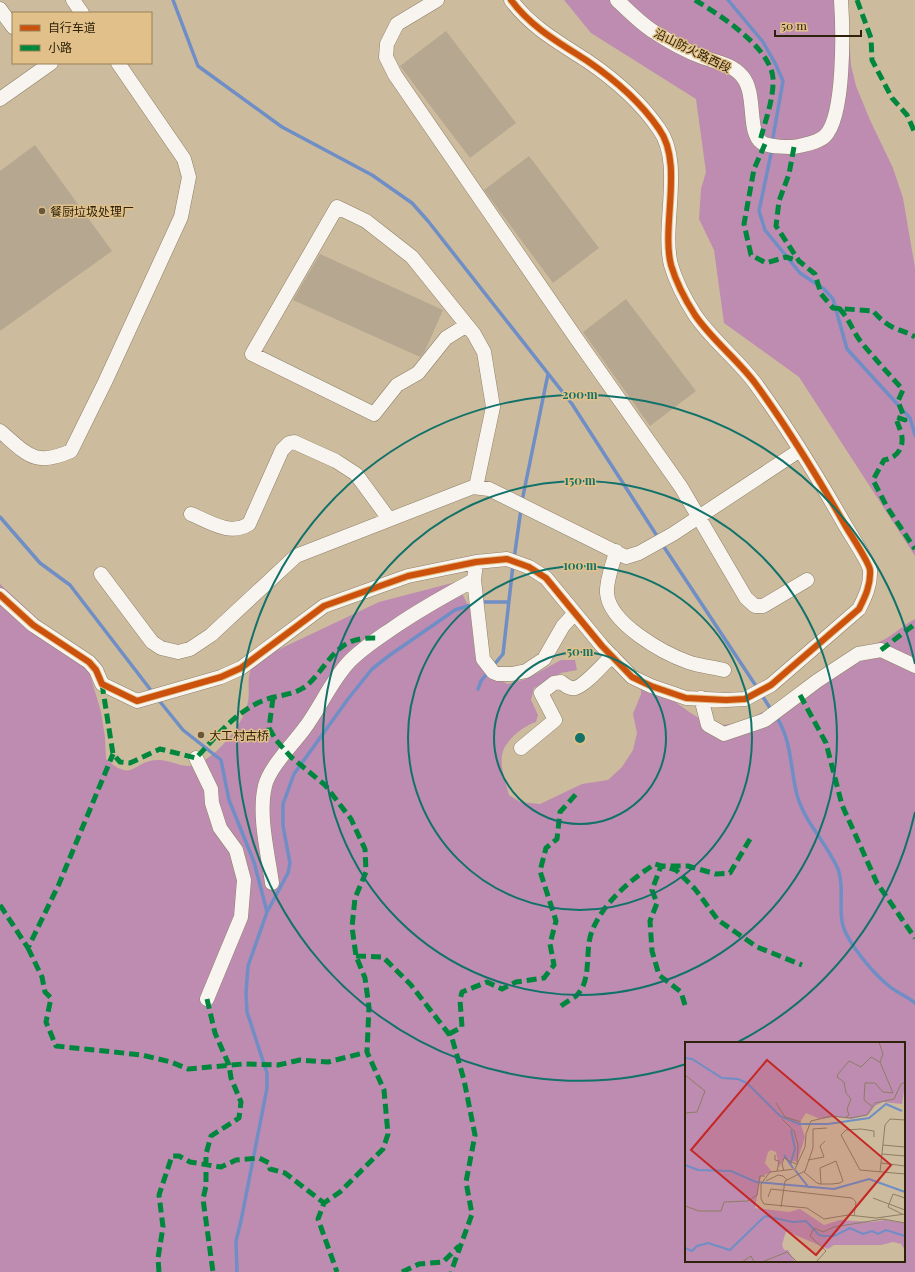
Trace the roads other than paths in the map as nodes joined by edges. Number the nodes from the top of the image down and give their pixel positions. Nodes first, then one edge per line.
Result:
1 (73, 0) edge
2 (437, 0) edge
3 (511, 0) edge
4 (617, 0) edge
5 (841, 0) edge
6 (0, 9) edge
7 (81, 12) edge
8 (12, 26) edge
9 (119, 64) edge
10 (44, 65) edge
11 (0, 99) edge
12 (467, 325) junction
13 (0, 432) edge
14 (800, 450) junction
15 (476, 487) junction
16 (190, 514) dead end
17 (699, 517) junction
18 (389, 519) junction
19 (616, 551) junction
20 (476, 562) junction
21 (101, 574) dead end
22 (474, 580) junction
23 (808, 580) dead end
24 (0, 595) edge
25 (575, 613) junction
26 (612, 656) junction
27 (915, 666) edge
28 (724, 670) dead end
29 (701, 698) junction
30 (521, 748) dead end
31 (196, 758) dead end
32 (272, 883) dead end
33 (207, 999) dead end

1 - 7 street
2 - 17 street
3 - 14 street
4 - 5 street, 沿山防火路西段
6 - 8 street
9 - 13 street
10 - 11 street
12 - 12 street
12 - 15 street
14 - 17 street
14 - 29 street
15 - 18 street
15 - 19 street
16 - 18 street
17 - 19 street
17 - 23 street
18 - 21 street
19 - 28 street
20 - 22 street
20 - 24 street
20 - 25 street
22 - 25 street
22 - 32 street
25 - 26 street
26 - 29 street
26 - 30 street
27 - 29 street
31 - 33 street

